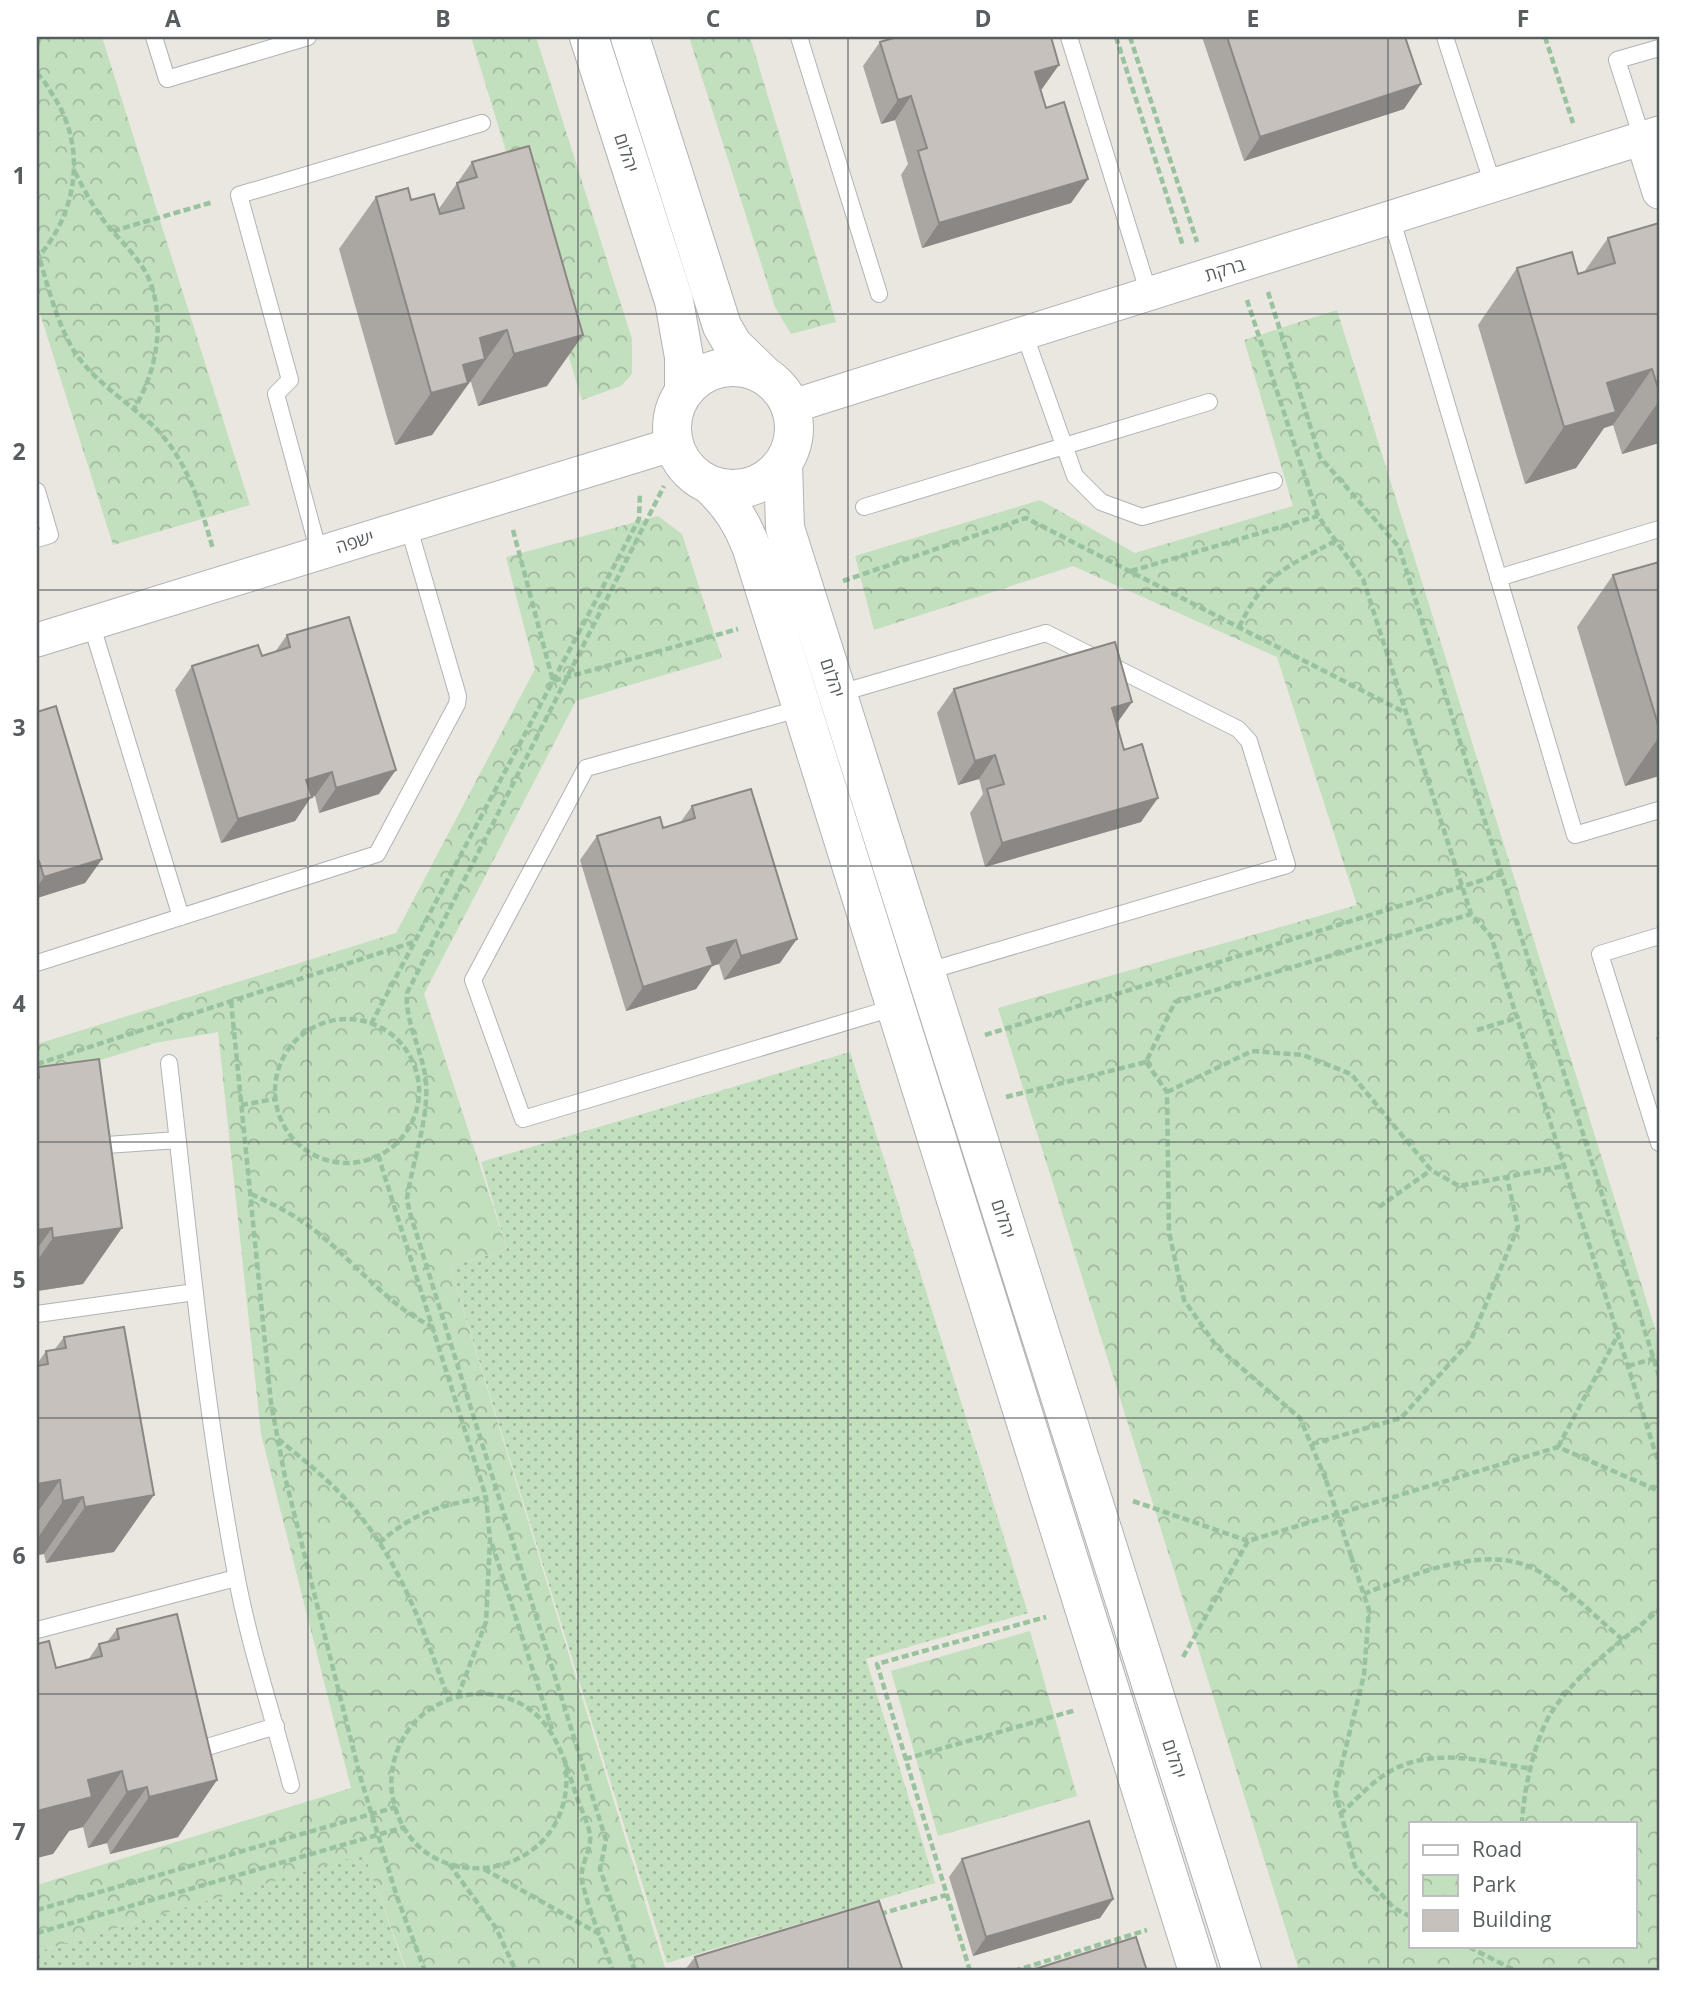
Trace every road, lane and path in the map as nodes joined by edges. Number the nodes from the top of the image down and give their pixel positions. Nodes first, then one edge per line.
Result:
1 (40, 37) edge
2 (154, 37) edge
3 (308, 37) edge
4 (589, 37) edge
5 (630, 37) edge
6 (799, 37) edge
7 (1069, 37) edge
8 (1116, 37) edge
9 (1130, 37) edge
10 (1445, 37) edge
11 (1545, 37) edge
12 (37, 45) edge
13 (1659, 48) edge
14 (37, 73) edge
15 (482, 123) dead end
16 (1651, 135) edge
17 (1584, 157) junction
18 (75, 172) junction
19 (1493, 185) junction
20 (1659, 192) edge
21 (239, 195) junction
22 (1391, 218) junction
23 (113, 231) junction
24 (37, 250) edge
25 (39, 257) junction
26 (1223, 270) junction
27 (1149, 293) junction
28 (879, 294) dead end
29 (1024, 333) junction
30 (764, 375) junction
31 (684, 392) junction
32 (1209, 402) dead end
33 (790, 407) junction
34 (134, 409) junction
35 (1064, 446) junction
36 (665, 452) junction
37 (783, 463) junction
38 (1274, 481) dead end
39 (710, 485) junction
40 (37, 491) edge
41 (504, 495) junction
42 (864, 507) dead end
43 (1318, 516) junction
44 (408, 525) junction
45 (1659, 529) edge
46 (37, 539) edge
47 (1335, 541) junction
48 (319, 553) junction
49 (1130, 571) junction
50 (1498, 578) junction
51 (222, 582) junction
52 (806, 594) junction
53 (774, 618) junction
54 (91, 623) junction
55 (1239, 627) junction
56 (37, 640) edge
57 (565, 677) junction
58 (553, 681) junction
59 (837, 694) junction
60 (802, 708) junction
61 (1406, 713) junction
62 (1659, 810) edge
63 (1502, 874) junction
64 (1463, 887) junction
65 (1471, 914) junction
66 (181, 917) junction
67 (1659, 936) edge
68 (415, 942) junction
69 (37, 963) edge
70 (925, 972) junction
71 (231, 1001) junction
72 (896, 1007) junction
73 (1517, 1018) junction
74 (371, 1024) junction
75 (1477, 1030) dead end
76 (949, 1046) junction
77 (1146, 1062) junction
78 (169, 1063) dead end
79 (37, 1064) edge
80 (1167, 1092) junction
81 (275, 1100) junction
82 (241, 1105) junction
83 (968, 1107) junction
84 (178, 1140) junction
85 (1659, 1143) edge
86 (72, 1147) edge
87 (378, 1155) junction
88 (1564, 1166) junction
89 (1431, 1170) junction
90 (1507, 1177) junction
91 (250, 1194) junction
92 (1379, 1207) dead end
93 (195, 1292) junction
94 (37, 1314) edge
95 (433, 1327) junction
96 (1618, 1335) junction
97 (1657, 1358) edge
98 (1628, 1366) junction
99 (1659, 1376) edge
100 (277, 1438) junction
101 (1312, 1444) junction
102 (1558, 1447) junction
103 (1659, 1464) edge
104 (1087, 1485) junction
105 (1659, 1491) edge
106 (486, 1497) junction
107 (490, 1540) junction
108 (1248, 1541) junction
109 (379, 1543) junction
110 (236, 1578) junction
111 (1364, 1594) junction
112 (1084, 1606) junction
113 (1659, 1610) edge
114 (37, 1630) edge
115 (1623, 1640) junction
116 (458, 1696) junction
117 (449, 1700) junction
118 (1113, 1700) junction
119 (1157, 1704) junction
120 (276, 1726) junction
121 (555, 1737) junction
122 (175, 1757) edge
123 (905, 1759) junction
124 (565, 1760) junction
125 (1532, 1769) junction
126 (291, 1785) dead end
127 (396, 1807) junction
128 (372, 1814) junction
129 (1340, 1814) junction
130 (1522, 1822) edge
131 (405, 1827) junction
132 (378, 1834) junction
133 (449, 1864) junction
134 (483, 1869) junction
135 (946, 1895) junction
136 (37, 1910) edge
137 (1409, 1916) edge
138 (1182, 1920) junction
139 (883, 1926) edge
140 (37, 1933) edge
141 (601, 1934) junction
142 (1471, 1948) edge
143 (425, 1971) edge
144 (516, 1971) edge
145 (614, 1971) edge
146 (635, 1971) edge
147 (970, 1971) edge
148 (1014, 1971) edge
149 (1198, 1971) edge
150 (1242, 1971) edge
151 (1516, 1971) edge

1 - 12 path
2 - 3 lane
4 - 31 street, יהלום
5 - 30 street
6 - 28 lane
7 - 27 lane
8 - 26 path
9 - 26 path
10 - 19 lane
11 - 17 path
13 - 16 lane
14 - 18 path
15 - 21 lane
16 - 17 street, ברקת
16 - 20 street
17 - 19 street, ברקת
18 - 23 path
18 - 25 path
19 - 22 street, ברקת
21 - 23 path
21 - 48 lane
22 - 26 street, ברקת
22 - 50 lane
23 - 34 path
24 - 25 path
25 - 34 path
26 - 27 street, ברקת
26 - 43 path
26 - 63 path
27 - 29 street, ברקת
29 - 33 street, ברקת
29 - 35 lane
30 - 31 street
30 - 33 street
31 - 36 street
32 - 35 lane
33 - 37 street
34 - 51 path
35 - 38 lane
35 - 42 lane
36 - 39 street
36 - 41 street, ישפה
36 - 57 path
36 - 58 path
37 - 39 street
37 - 52 street, יהלום
39 - 53 street
40 - 46 lane
41 - 44 street, ישפה
41 - 58 path
43 - 47 path
43 - 49 path
44 - 48 street, ישפה
44 - 66 lane
45 - 50 lane
47 - 55 path
47 - 61 path
48 - 51 street, ישפה
49 - 52 path
49 - 55 path
50 - 62 lane
51 - 54 street, ישפה
52 - 59 street, יהלום
53 - 57 path
53 - 60 street
54 - 56 street, ישפה
54 - 66 lane
55 - 61 path
57 - 58 path
57 - 146 path
58 - 68 path
59 - 70 street, יהלום
59 - 70 lane
60 - 72 street
60 - 72 lane
61 - 64 path
63 - 64 path
63 - 97 path
64 - 65 path
64 - 76 path
65 - 73 path
65 - 77 path
66 - 69 lane
67 - 85 lane
68 - 71 path
68 - 74 path
70 - 76 street, יהלום
71 - 79 path
71 - 82 path
72 - 112 street
73 - 75 path
73 - 88 path
74 - 81 path
74 - 87 path
76 - 83 street, יהלום
77 - 80 path
77 - 83 path
78 - 84 lane
80 - 89 path
80 - 101 path
81 - 82 path
81 - 87 path
82 - 91 path
83 - 104 street, יהלום
84 - 86 lane
84 - 93 lane
87 - 95 path
88 - 90 path
88 - 96 path
89 - 90 path
89 - 92 path
90 - 101 path
91 - 95 path
91 - 100 path
93 - 94 lane
93 - 110 lane
95 - 106 path
96 - 98 path
96 - 102 path
97 - 98 path
97 - 99 path
98 - 103 path
100 - 109 path
100 - 128 path
101 - 111 path, bridge
102 - 105 path
102 - 108 path
104 - 108 path
104 - 119 street, יהלום
106 - 107 path
106 - 109 path
107 - 116 path
107 - 121 path
108 - 119 path
109 - 117 path
110 - 114 lane
110 - 120 lane
111 - 115 path
111 - 129 path
112 - 118 street
112 - 123 path
113 - 115 path
115 - 125 path
116 - 117 path
116 - 121 path
117 - 127 path
118 - 123 path
118 - 138 street
119 - 150 street, יהלום
120 - 122 lane
120 - 126 lane
121 - 124 path
123 - 135 path
124 - 134 path
124 - 141 path
125 - 129 path
125 - 130 path
127 - 128 path
127 - 131 path
128 - 132 path
128 - 136 path
129 - 137 path
131 - 132 path
131 - 133 path
132 - 140 path
132 - 143 path
133 - 134 path
133 - 144 path
134 - 141 path
135 - 139 path
135 - 147 path
138 - 148 path
138 - 149 street
141 - 145 path
142 - 151 path

